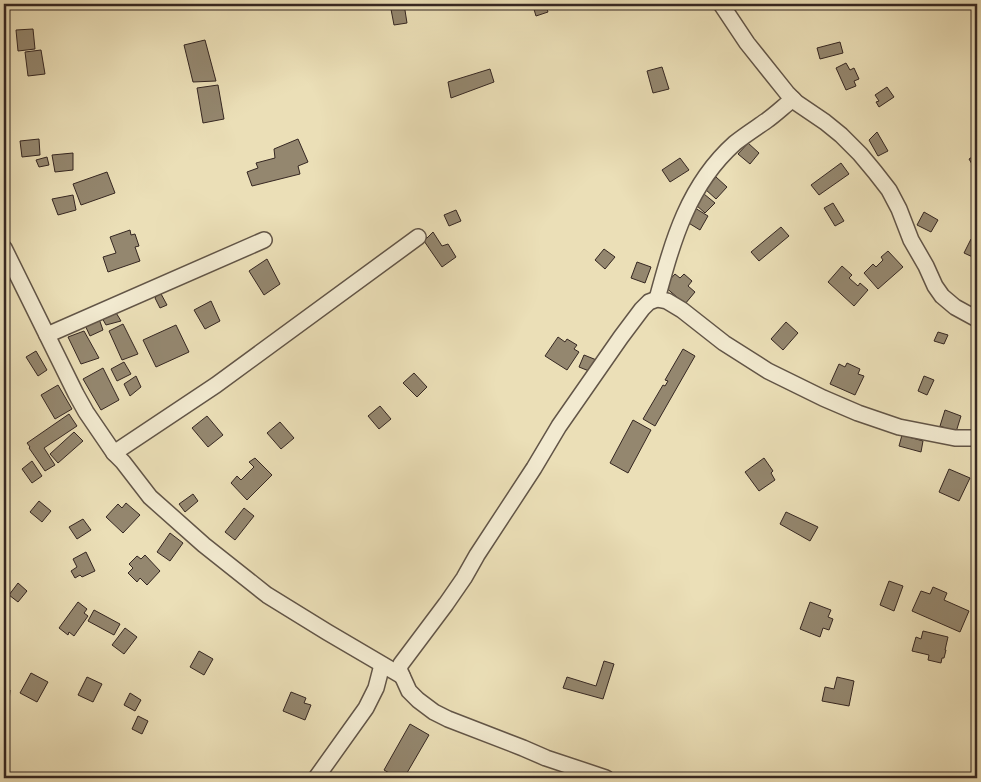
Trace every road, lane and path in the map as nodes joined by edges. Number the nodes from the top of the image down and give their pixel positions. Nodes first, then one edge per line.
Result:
1 (721, 4) edge
2 (793, 99) junction
3 (418, 238) dead end
4 (264, 240) dead end
5 (4, 248) edge
6 (657, 299) junction
7 (977, 319) edge
8 (47, 335) junction
9 (977, 438) edge
10 (114, 453) junction
11 (382, 664) junction
12 (402, 676) junction
13 (316, 778) edge
14 (606, 778) edge

1 - 2 street
2 - 6 street
2 - 7 street
3 - 10 street
4 - 8 street
5 - 8 street
6 - 9 street
6 - 12 street
8 - 10 street
10 - 11 street
11 - 12 street
11 - 13 street
12 - 14 street

